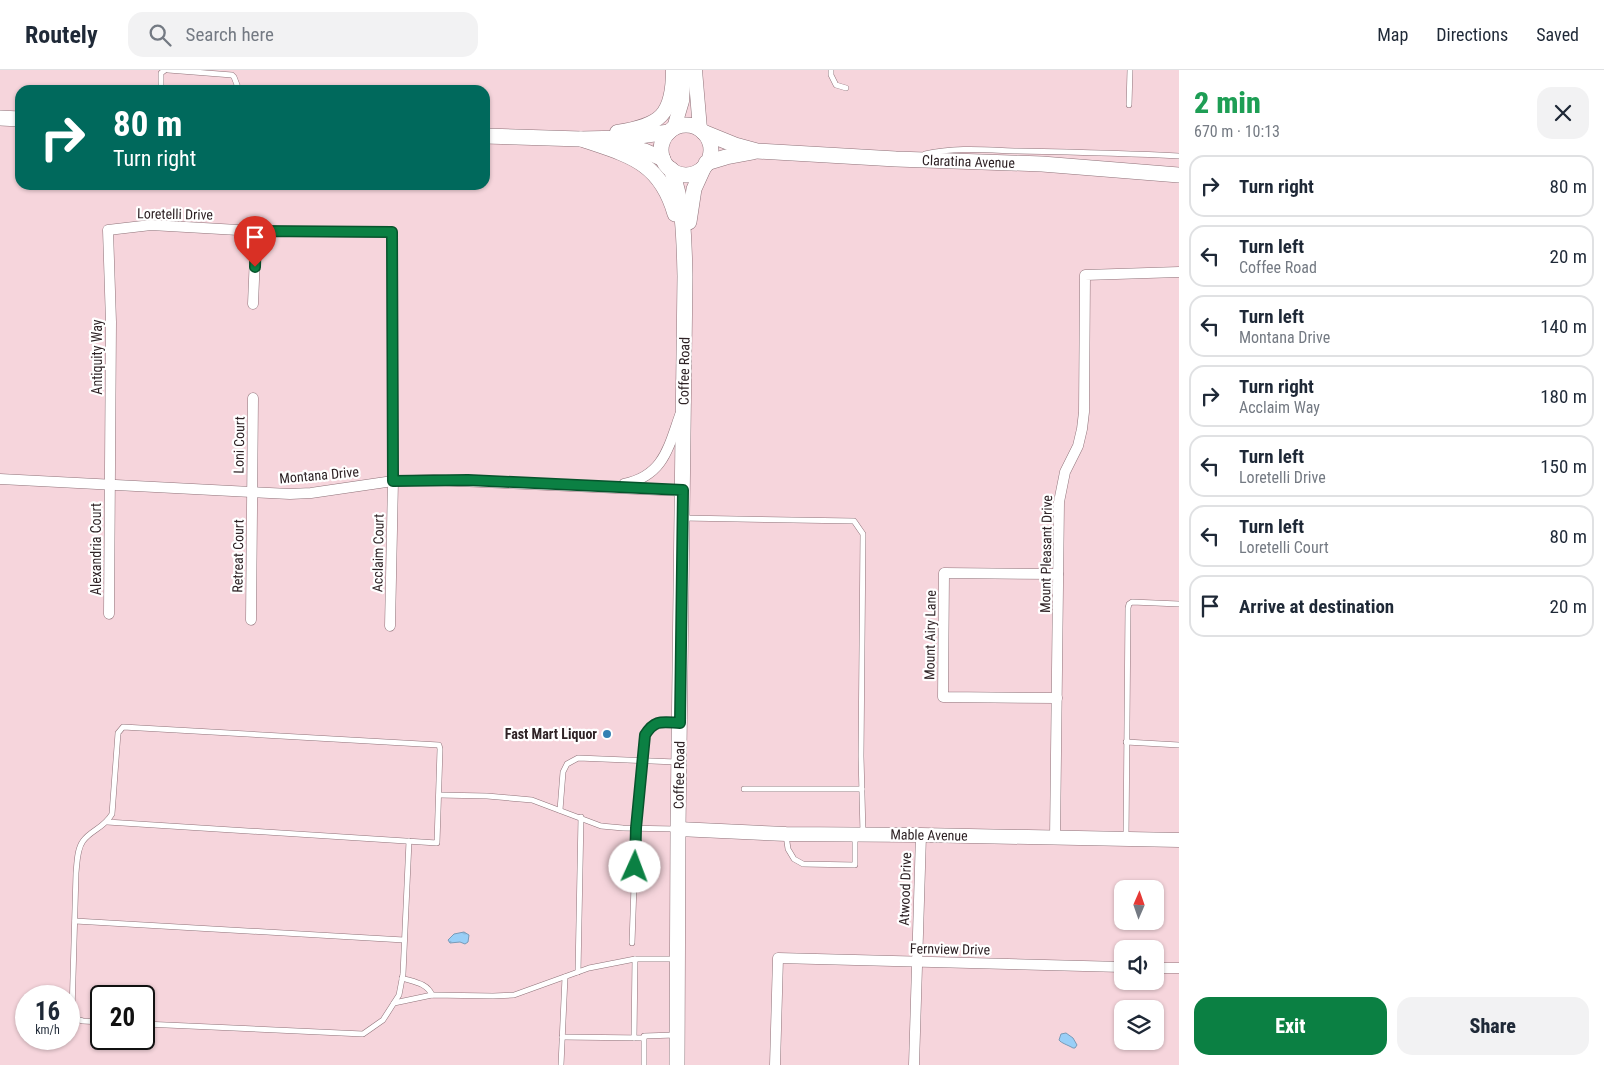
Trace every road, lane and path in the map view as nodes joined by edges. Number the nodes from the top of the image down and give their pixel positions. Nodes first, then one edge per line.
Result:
1 (166, 70) edge
2 (674, 70) edge
3 (684, 70) edge
4 (694, 70) edge
5 (831, 70) edge
6 (1130, 70) edge
7 (161, 85) edge
8 (237, 85) edge
9 (846, 88) dead end
10 (1129, 105) dead end
11 (0, 118) edge
12 (15, 119) edge
13 (672, 130) junction
14 (701, 131) junction
15 (490, 136) edge
16 (581, 139) junction
17 (757, 151) junction
18 (1179, 156) edge
19 (896, 159) junction
20 (667, 164) junction
21 (705, 165) junction
22 (1179, 175) edge
23 (108, 230) joint
24 (256, 231) junction
25 (392, 232) joint
26 (1179, 272) edge
27 (685, 276) junction
28 (254, 304) dead end
29 (253, 398) dead end
30 (684, 405) junction
31 (0, 479) edge
32 (393, 481) junction
33 (109, 484) junction
34 (611, 487) junction
35 (683, 490) junction
36 (252, 492) junction
37 (683, 518) junction
38 (1058, 574) junction
39 (1179, 604) edge
40 (109, 614) dead end
41 (251, 620) dead end
42 (390, 626) dead end
43 (1057, 698) junction
44 (680, 723) junction
45 (1126, 742) junction
46 (1179, 745) edge
47 (642, 761) junction
48 (679, 762) junction
49 (744, 789) dead end
50 (862, 789) junction
51 (439, 795) junction
52 (560, 810) junction
53 (581, 817) junction
54 (107, 822) junction
55 (636, 828) junction
56 (678, 829) junction
57 (786, 834) junction
58 (859, 834) junction
59 (920, 835) junction
60 (1055, 838) junction
61 (1126, 839) junction
62 (1179, 840) edge
63 (409, 841) junction
64 (75, 921) junction
65 (404, 940) junction
66 (632, 943) dead end
67 (635, 959) junction
68 (679, 960) junction
69 (916, 962) junction
70 (1114, 967) edge
71 (1164, 968) edge
72 (1179, 968) edge
73 (578, 972) junction
74 (565, 977) junction
75 (402, 978) junction
76 (432, 994) junction
77 (394, 1003) junction
78 (90, 1021) edge
79 (155, 1025) edge
80 (678, 1035) junction
81 (562, 1037) junction
82 (634, 1038) junction
83 (644, 1038) junction
84 (561, 1065) edge
85 (644, 1065) edge
86 (678, 1065) edge
87 (775, 1065) edge
88 (914, 1065) edge

1 - 7 lane
1 - 8 lane
2 - 16 street
3 - 13 street
4 - 14 street
5 - 9 lane
6 - 10 lane
11 - 12 main road
13 - 14 main road
13 - 16 main road
13 - 20 main road
14 - 17 main road, Claratina Avenue
14 - 21 main road
15 - 16 main road
16 - 20 main road
16 - 27 main road
17 - 19 main road, Claratina Avenue
17 - 21 main road, Claratina Avenue
18 - 19 lane
19 - 22 main road, Claratina Avenue
20 - 21 main road
20 - 27 main road, Coffee Road
21 - 27 main road, Coffee Road
23 - 24 street, Loretelli Drive
23 - 33 street, Antiquity Way
24 - 25 street, Loretelli Drive
24 - 28 street
25 - 32 street, Acclaim Court
26 - 38 street, Mount Pleasant Drive
27 - 30 main road, Coffee Road
29 - 36 street, Loni Court
30 - 34 street, Montana Drive
30 - 35 main road, Coffee Road
31 - 33 street, Montana Drive
32 - 34 street, Montana Drive
32 - 36 street, Montana Drive
32 - 42 street, Acclaim Court
33 - 36 street, Montana Drive
33 - 40 street, Alexandria Court
34 - 35 street, Montana Drive
35 - 37 main road, Coffee Road
36 - 41 street, Retreat Court
37 - 44 main road, Coffee Road
37 - 50 lane
38 - 43 street, Mount Pleasant Drive
38 - 43 street, Mount Airy Lane
39 - 45 lane
43 - 60 street, Mount Pleasant Drive
44 - 47 lane
44 - 48 main road, Coffee Road
45 - 46 lane
45 - 61 lane
47 - 48 lane
47 - 52 lane
47 - 55 lane
48 - 56 main road, Coffee Road
49 - 50 lane
50 - 58 lane
51 - 52 lane
51 - 54 lane
51 - 63 lane
52 - 53 lane
53 - 55 lane
53 - 73 lane
54 - 63 lane
54 - 64 lane
55 - 56 lane
55 - 66 lane
56 - 57 street, Mable Avenue
56 - 68 main road, Coffee Road
57 - 58 street, Mable Avenue
57 - 58 lane
58 - 59 street, Mable Avenue
59 - 60 street, Mable Avenue
59 - 69 street, Atwood Drive
60 - 61 street, Mable Avenue
61 - 62 street, Mable Avenue
63 - 65 lane
64 - 65 lane
64 - 78 lane
65 - 75 lane
67 - 68 lane
67 - 73 lane
67 - 82 lane
68 - 80 main road, Coffee Road
69 - 70 street, Fernview Drive
69 - 87 street, Fernview Drive
69 - 88 street, Atwood Drive
71 - 72 street
73 - 74 lane
74 - 76 lane
74 - 81 lane
75 - 76 lane
75 - 77 lane
76 - 77 lane
77 - 79 lane
80 - 83 lane
80 - 86 main road, Coffee Road
81 - 82 lane
81 - 84 lane
82 - 83 lane
83 - 85 lane

